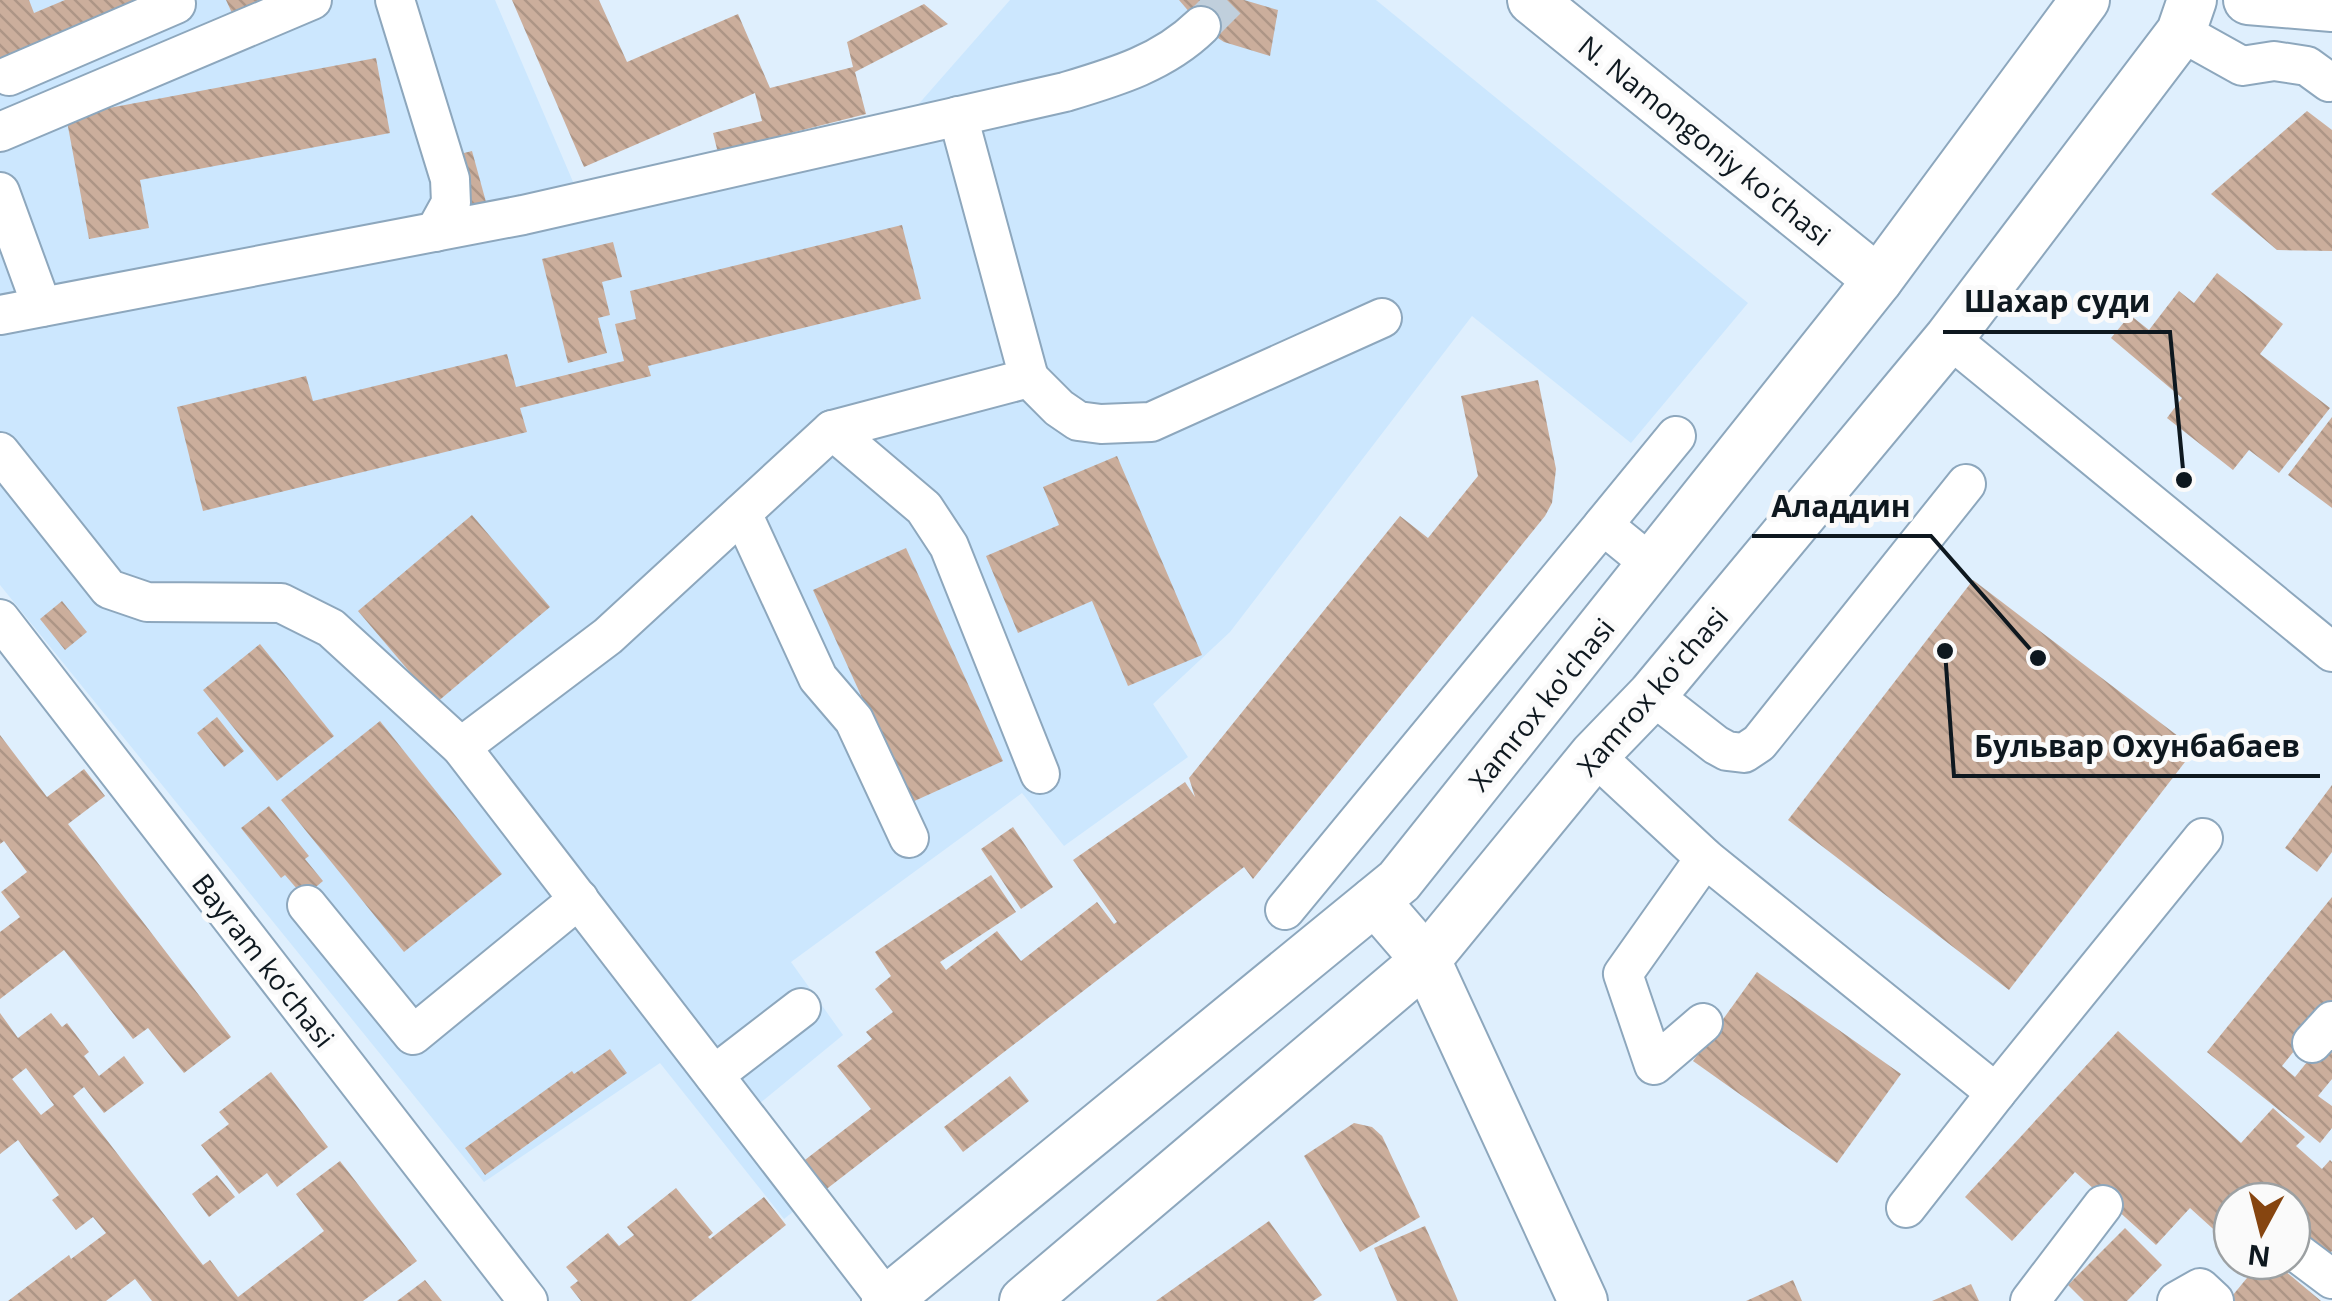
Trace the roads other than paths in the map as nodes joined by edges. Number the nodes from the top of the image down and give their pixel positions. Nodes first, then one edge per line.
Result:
1 (312, 0) edge
2 (396, 0) edge
3 (1532, 0) edge
4 (2084, 0) edge
5 (2248, 0) edge
6 (175, 2) edge
7 (2332, 7) edge
8 (2187, 16) edge
9 (1201, 26) tunnel mouth
10 (195, 50) junction
11 (9, 76) dead end
12 (2329, 82) dead end
13 (958, 116) junction
14 (0, 132) edge
15 (0, 192) edge
16 (435, 232) junction
17 (1878, 280) junction
18 (42, 306) junction
19 (0, 315) edge
20 (1382, 318) dead end
21 (1948, 338) junction
22 (1029, 378) junction
23 (832, 430) junction
24 (1676, 436) dead end
25 (0, 452) edge
26 (1966, 484) dead end
27 (742, 512) junction
28 (1603, 524) junction
29 (1652, 564) junction
30 (0, 619) edge
31 (2332, 652) edge
32 (1652, 695) junction
33 (461, 747) junction
34 (1594, 756) junction
35 (1040, 774) dead end
36 (908, 838) dead end
37 (2202, 838) dead end
38 (1704, 858) junction
39 (579, 900) junction
40 (1376, 902) junction
41 (307, 905) dead end
42 (1285, 910) dead end
43 (1426, 960) junction
44 (801, 1008) dead end
45 (1703, 1023) dead end
46 (714, 1076) junction
47 (1996, 1093) junction
48 (2104, 1206) dead end
49 (1906, 1208) dead end
50 (528, 1301) edge
51 (886, 1301) edge
52 (1024, 1301) edge
53 (1584, 1301) edge
54 (2030, 1301) edge
55 (2177, 1301) edge
56 (2214, 1301) edge

1 - 10 street
2 - 16 street
3 - 17 main road, N. Namongoniy ko'chasi
4 - 17 main road, Xamrox ko'chasi
5 - 7 main road
6 - 10 street
6 - 11 street
8 - 12 street
8 - 21 main road, Xamrox koʻchasi
9 - 13 street
10 - 14 street
13 - 16 street
13 - 22 street
15 - 18 street
16 - 18 street
17 - 29 main road, Xamrox ko'chasi
18 - 19 street
20 - 22 street
21 - 31 street
21 - 32 main road, Xamrox koʻchasi
22 - 23 street
23 - 27 street
23 - 35 street
24 - 28 street
25 - 33 street
26 - 32 street
27 - 33 street
27 - 36 street
28 - 29 street
28 - 42 street
29 - 40 main road, Xamrox ko'chasi
30 - 50 street, Bayram ko‘chasi
32 - 34 main road, Xamrox koʻchasi
33 - 39 street
34 - 38 street
34 - 43 main road, Xamrox koʻchasi
37 - 47 street
38 - 45 street
38 - 47 street
39 - 41 street
39 - 46 street
40 - 43 main road
40 - 51 main road, Xamrox ko'chasi
43 - 52 main road, Xamrox koʻchasi
43 - 53 main road
44 - 46 street
46 - 51 street
47 - 49 street
48 - 54 street
55 - 56 street

